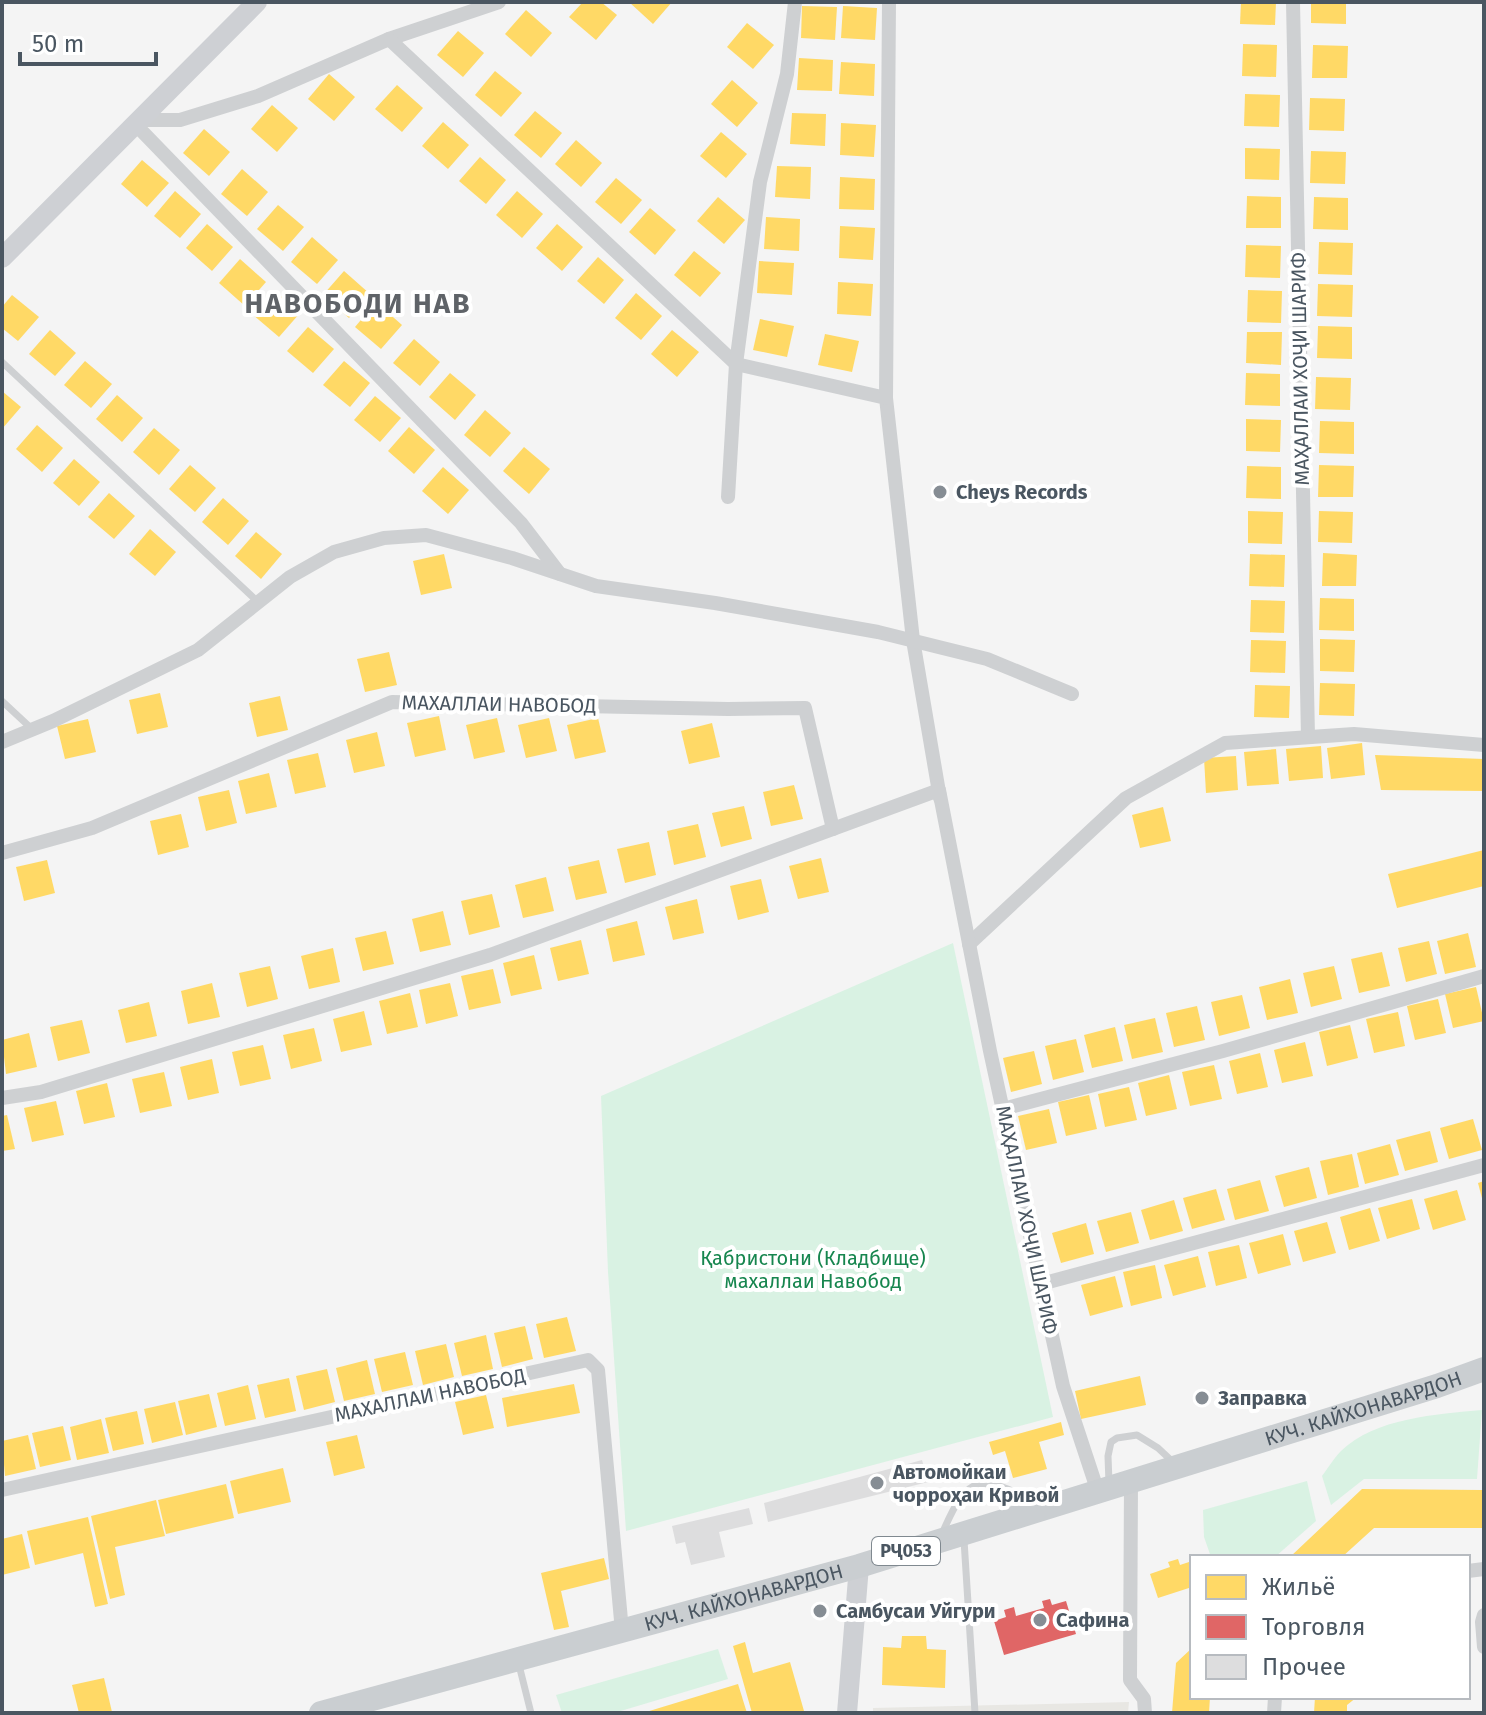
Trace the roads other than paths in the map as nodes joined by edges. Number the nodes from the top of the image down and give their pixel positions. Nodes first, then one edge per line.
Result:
1 (257, 2) edge
2 (499, 2) edge
3 (795, 2) edge
4 (889, 2) edge
5 (1293, 2) edge
6 (389, 39) junction
7 (136, 122) junction
8 (2, 258) edge
9 (2, 362) edge
10 (736, 364) junction
11 (886, 398) junction
12 (728, 497) dead end
13 (560, 574) junction
14 (258, 602) junction
15 (913, 640) junction
16 (1072, 694) dead end
17 (2, 701) edge
18 (32, 729) junction
19 (1308, 737) junction
20 (2, 742) edge
21 (1484, 745) edge
22 (940, 794) junction
23 (833, 829) junction
24 (2, 853) edge
25 (969, 944) junction
26 (1484, 976) edge
27 (2, 1098) edge
28 (1003, 1109) junction
29 (1484, 1165) edge
30 (1041, 1284) junction
31 (1484, 1369) edge
32 (1179, 1467) junction
33 (1113, 1487) junction
34 (2, 1490) edge
35 (1046, 1508) junction
36 (964, 1533) junction
37 (939, 1541) junction
38 (859, 1566) junction
39 (1484, 1615) edge
40 (622, 1631) junction
41 (1484, 1647) edge
42 (517, 1659) junction
43 (321, 1713) edge
44 (531, 1713) edge
45 (847, 1713) edge
46 (975, 1713) edge
47 (1145, 1713) edge

1 - 7 street
2 - 6 street
3 - 10 street
4 - 11 street, МАҲАЛЛАИ ХОҶИ ШАРИФ
5 - 19 street, МАҲАЛЛАИ ХОҶИ ШАРИФ
6 - 7 street
6 - 10 street
7 - 8 street
7 - 13 street
9 - 14 lane
10 - 11 street
10 - 12 street
11 - 15 street, МАҲАЛЛАИ ХОҶИ ШАРИФ
13 - 14 street
13 - 15 street
14 - 18 street
15 - 16 street
15 - 22 street, МАҲАЛЛАИ ХОҶИ ШАРИФ
17 - 18 lane
18 - 20 street
19 - 21 street
19 - 25 street
22 - 23 street
22 - 25 street, МАҲАЛЛАИ ХОҶИ ШАРИФ
23 - 24 street, МАХАЛЛАИ НАВОБОД
23 - 27 street
25 - 28 street, МАҲАЛЛАИ ХОҶИ ШАРИФ
26 - 28 street
28 - 30 street, МАҲАЛЛАИ ХОҶИ ШАРИФ
29 - 30 street
30 - 33 street, МАҲАЛЛАИ ХОҶИ ШАРИФ
31 - 32 main road, КУЧ. КАЙХОНАВАРДОН / РҶ053
32 - 33 main road, КУЧ. КАЙХОНАВАРДОН / РҶ053
32 - 33 lane
33 - 35 main road, КУЧ. КАЙХОНАВАРДОН / РҶ053
33 - 47 street, МАҲАЛЛАИ ХОҶИ ШАРИФ
34 - 40 street, МАХАЛЛАИ НАВОБОД
35 - 36 main road, КУЧ. КАЙХОНАВАРДОН / РҶ053
35 - 37 lane
36 - 37 main road, КУЧ. КАЙХОНАВАРДОН / РҶ053
36 - 46 lane
37 - 38 main road, КУЧ. КАЙХОНАВАРДОН / РҶ053
38 - 40 main road, КУЧ. КАЙХОНАВАРДОН / РҶ053
38 - 45 street
39 - 41 street
40 - 42 main road, КУЧ. КАЙХОНАВАРДОН / РҶ053
42 - 43 main road, КУЧ. КАЙХОНАВАРДОН / РҶ053
42 - 44 lane

